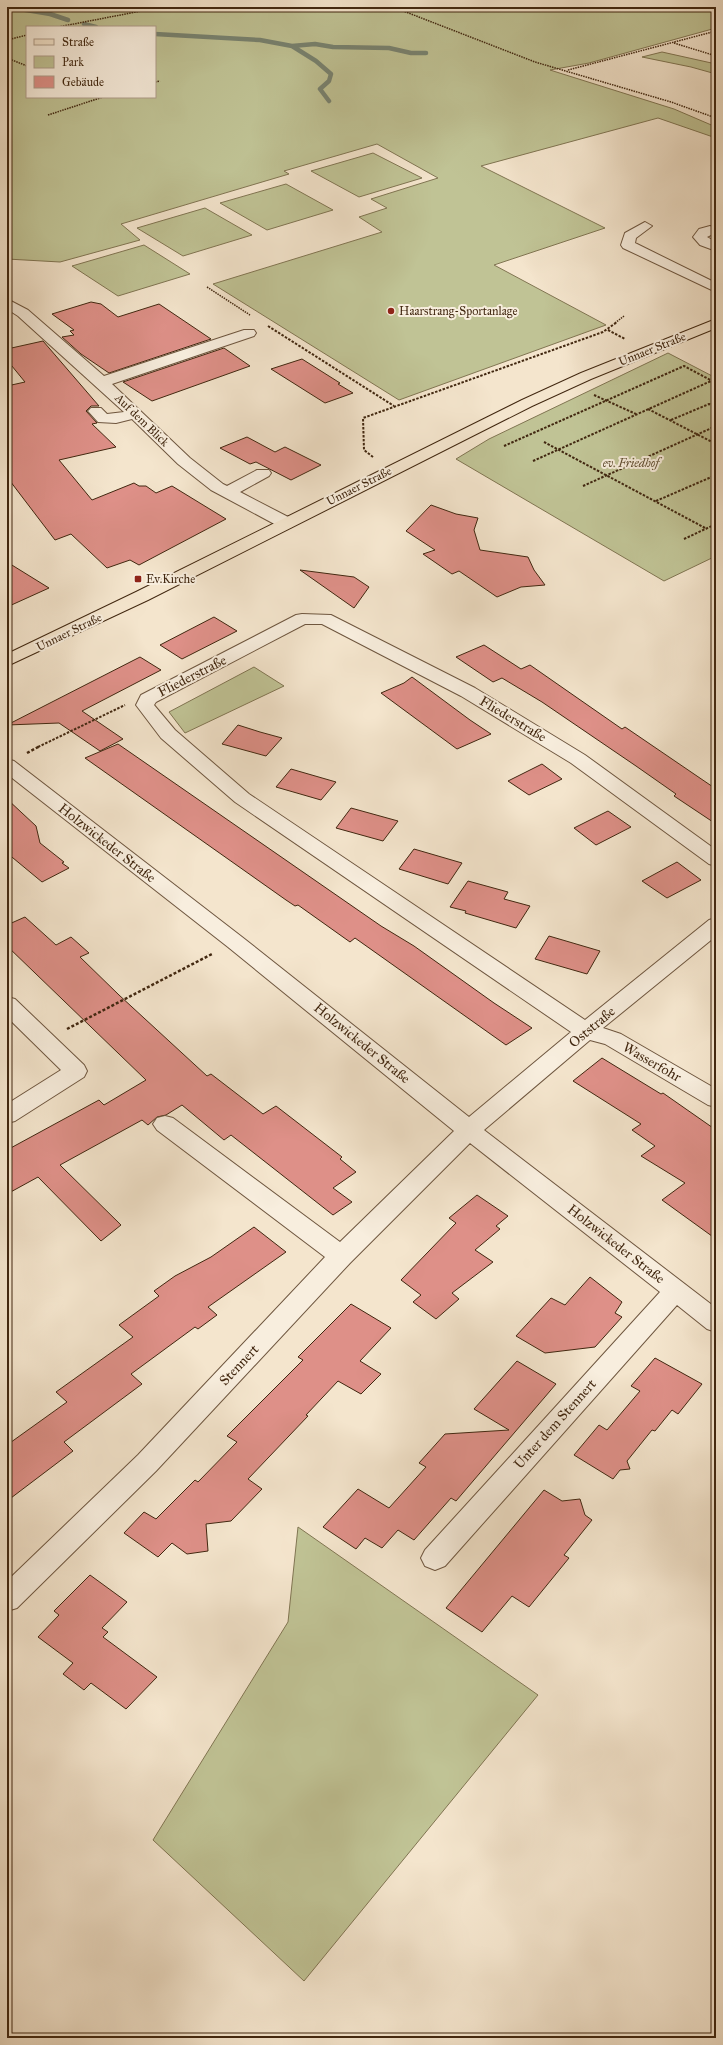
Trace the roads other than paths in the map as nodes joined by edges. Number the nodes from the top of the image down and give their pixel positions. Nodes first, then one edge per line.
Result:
1 (645, 226) dead end
2 (710, 230) dead end
3 (716, 247) edge
4 (716, 288) edge
5 (7, 303) edge
6 (716, 323) edge
7 (249, 333) dead end
8 (102, 382) junction
9 (96, 411) dead end
10 (136, 414) junction
11 (263, 473) dead end
12 (228, 492) junction
13 (286, 523) junction
14 (7, 661) edge
15 (14, 761) edge
16 (716, 860) edge
17 (716, 925) edge
18 (7, 1004) edge
19 (586, 1031) junction
20 (716, 1099) edge
21 (7, 1114) edge
22 (165, 1124) dead end
23 (470, 1130) junction
24 (341, 1256) junction
25 (676, 1290) junction
26 (716, 1322) edge
27 (435, 1558) dead end
28 (7, 1599) edge

1 - 4 street
2 - 3 street
5 - 8 street, Auf dem Blick
6 - 13 main road, Unnaer Straße
7 - 8 street
8 - 10 street, Auf dem Blick
9 - 10 street
10 - 12 street, Auf dem Blick
11 - 12 street
12 - 13 street, Auf dem Blick
13 - 14 main road, Unnaer Straße
15 - 23 street, Holzwickeder Straße
16 - 19 street, Fliederstraße
17 - 19 street, Oststraße
18 - 21 street
19 - 20 street, Wasserfohr
19 - 23 street, Oststraße
22 - 24 street
23 - 24 street, Stennert
23 - 25 street, Holzwickeder Straße
24 - 28 street, Stennert
25 - 26 street, Holzwickeder Straße
25 - 27 street, Unter dem Stennert

